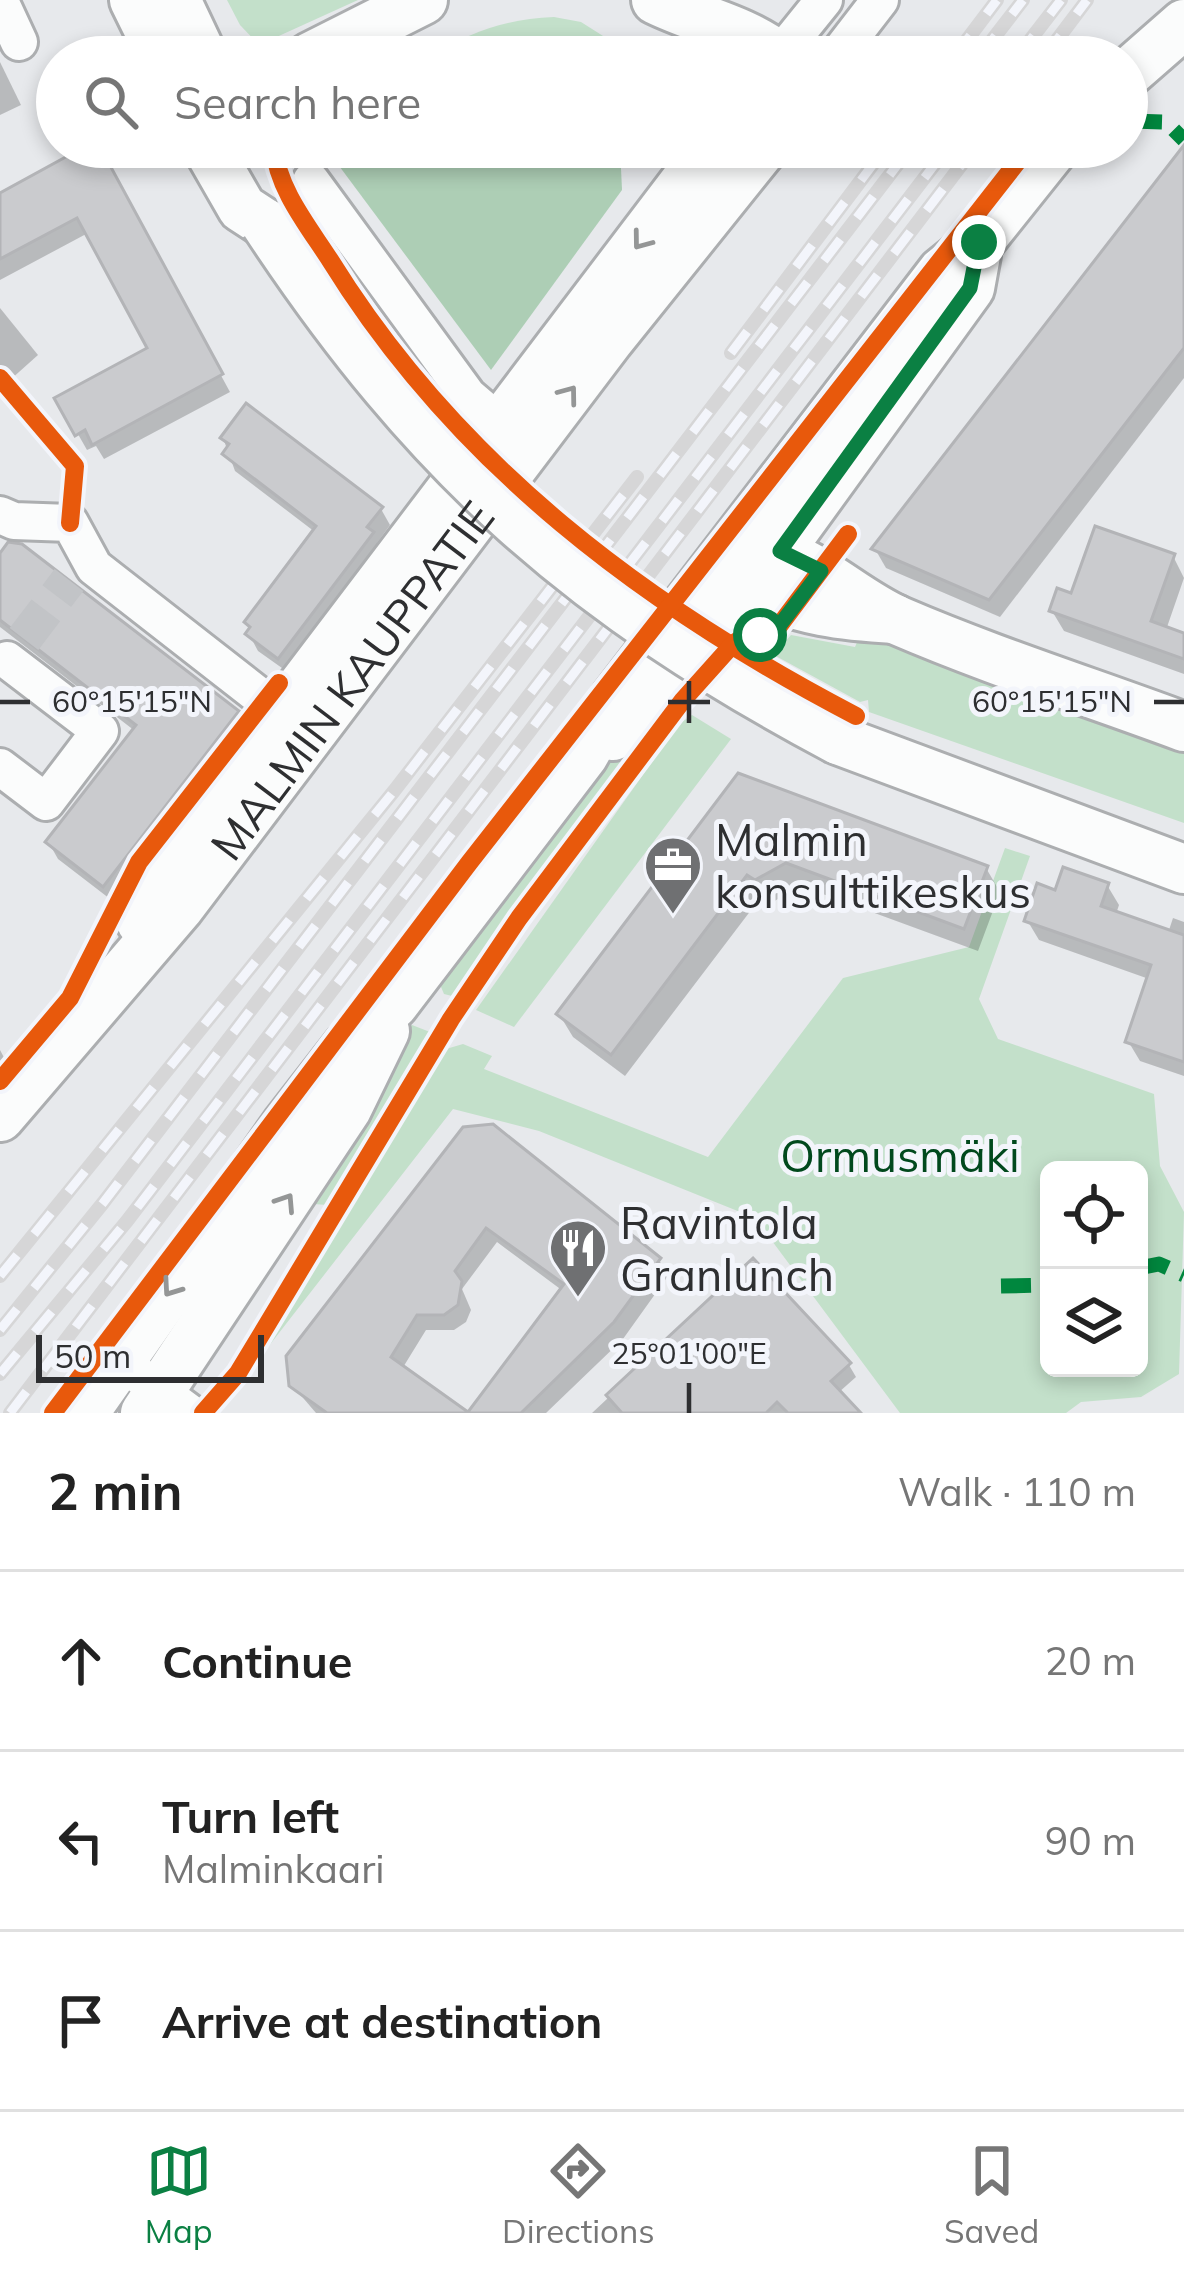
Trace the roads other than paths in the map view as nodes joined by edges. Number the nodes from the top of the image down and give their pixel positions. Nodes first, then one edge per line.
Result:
1 (134, 0) edge
2 (176, 0) edge
3 (423, 0) edge
4 (824, 0) edge
5 (880, 0) edge
6 (0, 2) edge
7 (1184, 23) edge
8 (681, 24) edge
9 (152, 36) edge
10 (193, 36) edge
11 (352, 36) edge
12 (748, 36) edge
13 (795, 36) edge
14 (852, 36) edge
15 (19, 42) dead end
16 (1148, 55) edge
17 (224, 168) edge
18 (248, 168) edge
19 (697, 168) edge
20 (746, 168) edge
21 (1037, 168) edge
22 (311, 182) dead end
23 (257, 209) junction
24 (516, 437) junction
25 (0, 515) edge
26 (755, 562) junction
27 (10, 656) edge
28 (297, 726) junction
29 (1184, 727) edge
30 (0, 767) edge
31 (1184, 869) edge
32 (394, 1004) junction
33 (0, 1117) edge
34 (121, 1360) junction
35 (165, 1406) edge
36 (84, 1413) edge

1 - 9 main road
2 - 10 main road
3 - 11 main road
4 - 13 street
5 - 14 street
6 - 15 street
7 - 16 main road
8 - 12 main road
17 - 23 main road
18 - 23 main road
19 -> 24 main road, MALMIN KAUPPATIE
24 -> 20 main road, MALMIN KAUPPATIE
21 - 26 main road
22 - 24 street
23 - 31 main road, bridge
24 - 28 main road, MALMIN KAUPPATIE
25 - 28 street
26 - 29 main road
26 - 32 main road
27 - 30 street
28 - 33 main road, MALMIN KAUPPATIE
32 -> 34 main road
35 -> 32 main road
34 - 35 street
34 - 36 main road

